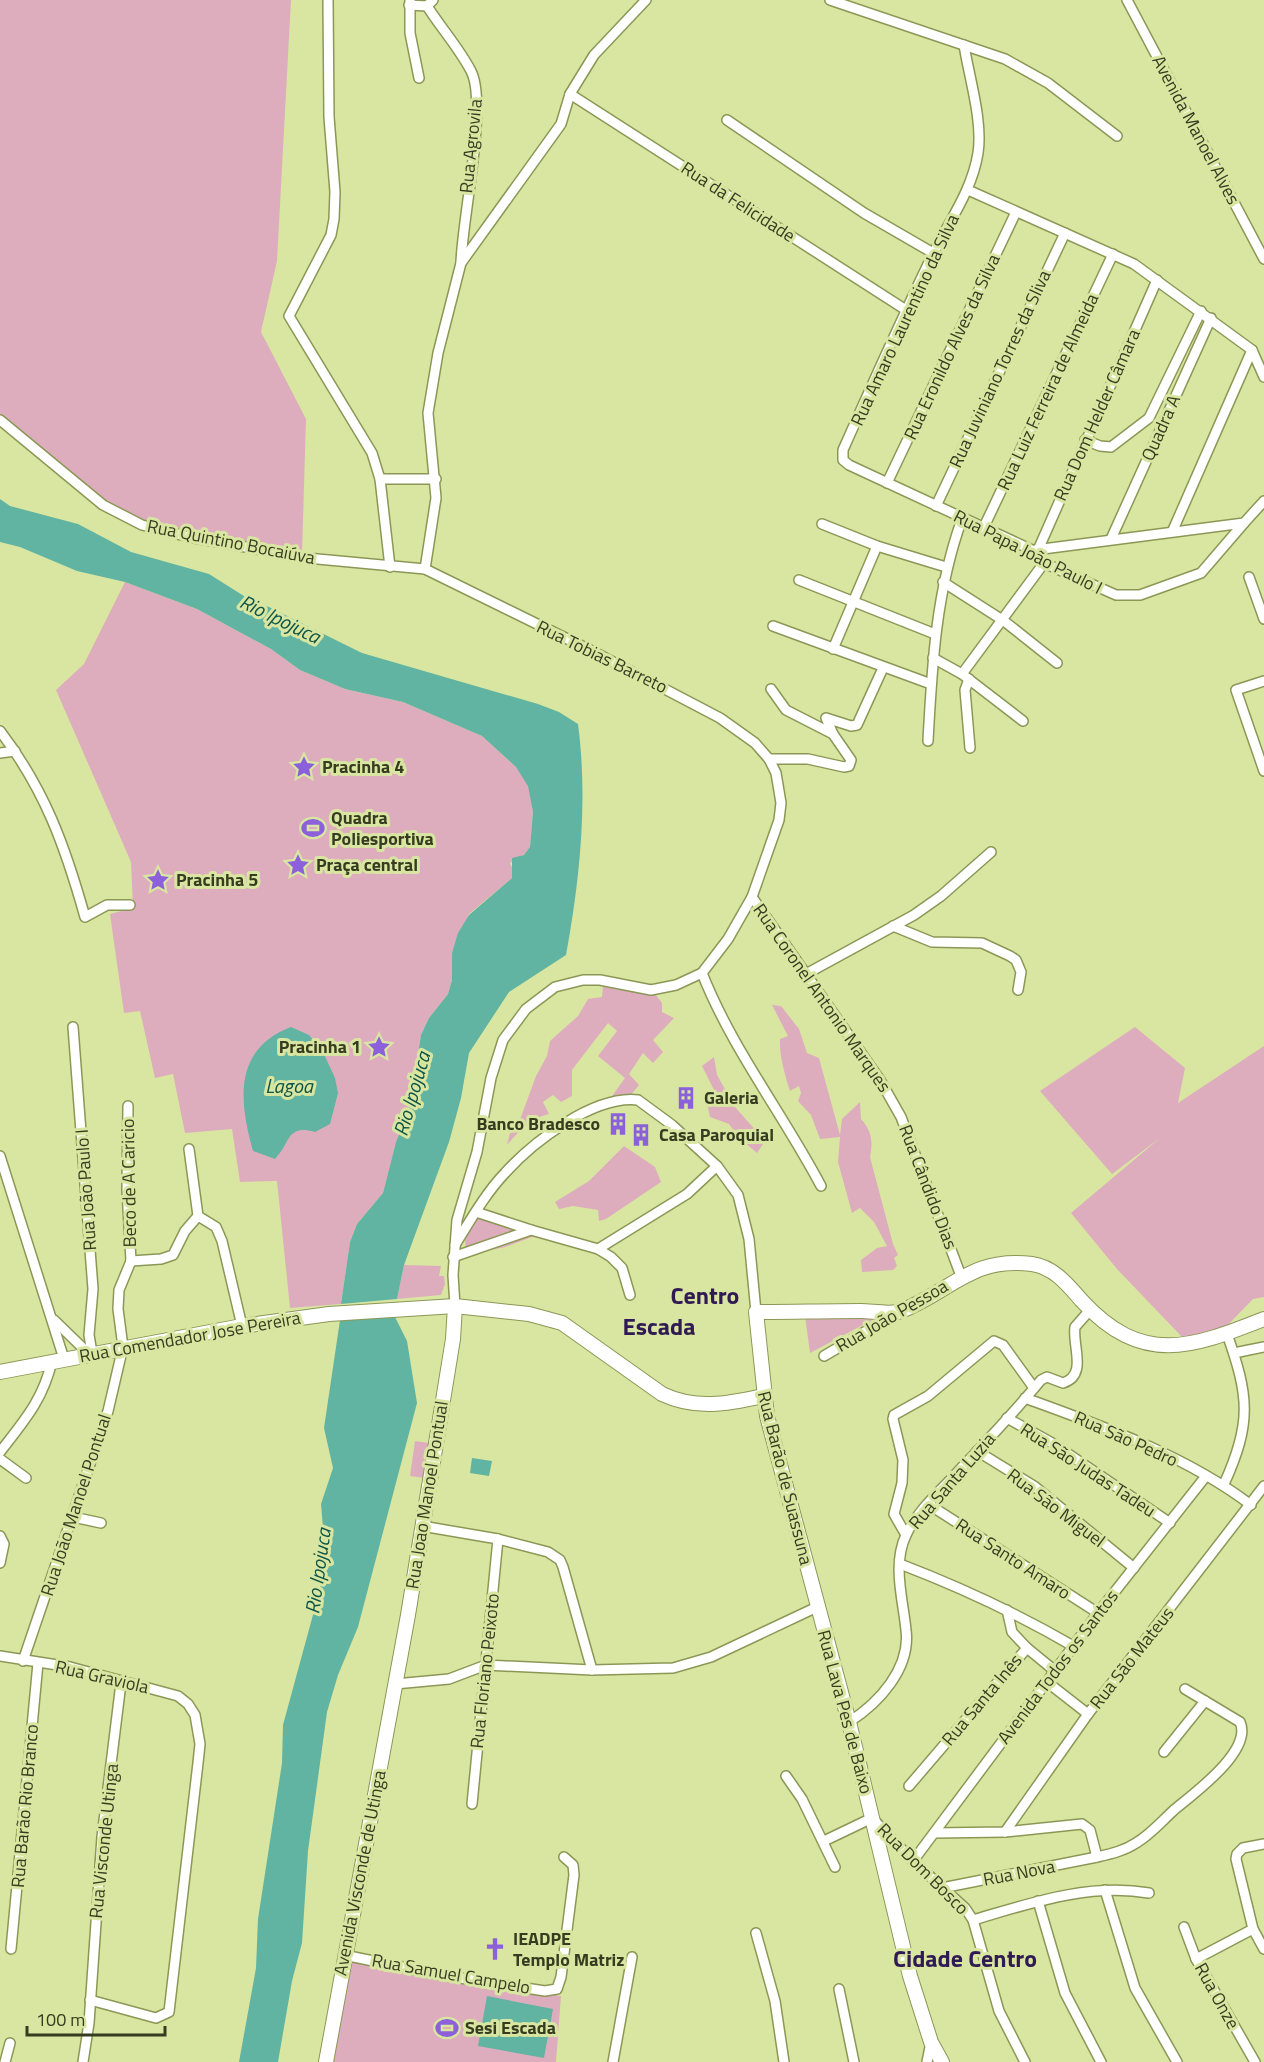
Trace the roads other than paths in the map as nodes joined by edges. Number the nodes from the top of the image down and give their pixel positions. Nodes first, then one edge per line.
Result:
1 (328, 0) edge
2 (646, 0) edge
3 (830, 0) edge
4 (1127, 0) edge
5 (409, 3) edge
6 (430, 3) edge
7 (964, 45) junction
8 (419, 78) dead end
9 (570, 94) junction
10 (727, 120) dead end
11 (1117, 136) dead end
12 (968, 190) junction
13 (1016, 212) junction
14 (1065, 233) junction
15 (933, 253) junction
16 (1113, 254) junction
17 (1264, 259) edge
18 (461, 263) junction
19 (1157, 280) junction
20 (906, 310) junction
21 (1201, 311) junction
22 (1211, 318) junction
23 (1252, 351) junction
24 (1264, 377) edge
25 (0, 420) edge
26 (1085, 440) junction
27 (843, 450) joint
28 (380, 479) junction
29 (436, 479) junction
30 (887, 483) junction
31 (1264, 501) edge
32 (936, 506) junction
33 (962, 519) junction
34 (1244, 523) junction
35 (822, 524) dead end
36 (983, 529) junction
37 (1173, 530) junction
38 (1111, 539) junction
39 (877, 546) junction
40 (1034, 549) junction
41 (1044, 563) junction
42 (390, 567) junction
43 (946, 567) junction
44 (425, 569) junction
45 (1249, 577) dead end
46 (799, 580) dead end
47 (943, 582) junction
48 (852, 602) junction
49 (1264, 619) edge
50 (1005, 621) junction
51 (773, 626) dead end
52 (935, 634) junction
53 (833, 648) junction
54 (933, 658) junction
55 (1057, 663) dead end
56 (883, 668) junction
57 (966, 677) junction
58 (1264, 681) edge
59 (931, 684) junction
60 (771, 689) dead end
61 (1023, 721) dead end
62 (0, 731) edge
63 (833, 734) junction
64 (928, 741) dead end
65 (970, 748) dead end
66 (15, 751) junction
67 (0, 753) edge
68 (769, 759) junction
69 (1264, 771) edge
70 (991, 852) dead end
71 (752, 897) junction
72 (130, 905) dead end
73 (893, 926) junction
74 (702, 973) junction
75 (806, 974) junction
76 (1018, 990) dead end
77 (73, 1027) dead end
78 (892, 1100) joint
79 (128, 1106) dead end
80 (189, 1149) dead end
81 (0, 1156) edge
82 (717, 1166) junction
83 (821, 1186) dead end
84 (476, 1212) junction
85 (198, 1216) junction
86 (531, 1230) junction
87 (598, 1249) junction
88 (454, 1251) junction
89 (131, 1261) junction
90 (961, 1276) junction
91 (630, 1295) dead end
92 (455, 1306) junction
93 (1090, 1310) junction
94 (756, 1312) junction
95 (900, 1312) junction
96 (53, 1318) junction
97 (1264, 1319) edge
98 (242, 1326) junction
99 (1227, 1334) junction
100 (123, 1347) junction
101 (1264, 1347) edge
102 (1234, 1353) junction
103 (91, 1354) junction
104 (824, 1356) dead end
105 (58, 1360) junction
106 (0, 1372) edge
107 (1034, 1388) junction
108 (763, 1396) junction
109 (1025, 1398) junction
110 (1006, 1418) junction
111 (977, 1450) junction
112 (0, 1452) edge
113 (0, 1459) edge
114 (1206, 1476) junction
115 (26, 1478) dead end
116 (1224, 1484) junction
117 (1264, 1486) edge
118 (928, 1504) junction
119 (1251, 1504) junction
120 (73, 1517) junction
121 (100, 1523) dead end
122 (1170, 1523) junction
123 (422, 1526) junction
124 (906, 1535) junction
125 (1, 1536) edge
126 (498, 1539) junction
127 (0, 1563) edge
128 (900, 1564) junction
129 (1134, 1568) junction
130 (817, 1607) junction
131 (1007, 1610) junction
132 (1098, 1613) junction
133 (1073, 1646) junction
134 (1026, 1648) junction
135 (0, 1656) edge
136 (23, 1660) junction
137 (38, 1663) junction
138 (486, 1665) junction
139 (592, 1670) junction
140 (1055, 1671) junction
141 (1047, 1682) junction
142 (121, 1683) junction
143 (395, 1684) junction
144 (1185, 1689) dead end
145 (1205, 1701) junction
146 (1088, 1714) junction
147 (849, 1722) junction
148 (1164, 1752) dead end
149 (786, 1776) dead end
150 (909, 1786) dead end
151 (472, 1804) dead end
152 (873, 1818) junction
153 (1005, 1832) junction
154 (935, 1833) junction
155 (824, 1841) junction
156 (1264, 1844) edge
157 (564, 1857) dead end
158 (1097, 1857) junction
159 (913, 1862) junction
160 (835, 1867) dead end
161 (942, 1888) junction
162 (1105, 1890) junction
163 (1149, 1893) dead end
164 (1038, 1901) junction
165 (973, 1920) junction
166 (1184, 1927) dead end
167 (1253, 1929) junction
168 (756, 1933) dead end
169 (11, 1949) dead end
170 (1264, 1949) edge
171 (344, 1955) junction
172 (632, 1957) dead end
173 (1196, 1959) junction
174 (839, 1989) dead end
175 (90, 2000) junction
176 (931, 2042) junction
177 (10, 2043) dead end
178 (5, 2062) edge
179 (83, 2062) edge
180 (326, 2062) edge
181 (613, 2062) edge
182 (784, 2062) edge
183 (854, 2062) edge
184 (927, 2062) edge
185 (942, 2062) edge
186 (1025, 2062) edge
187 (1101, 2062) edge
188 (1177, 2062) edge
189 (1255, 2062) edge

1 - 28 street
2 - 9 street
3 - 7 street
4 - 17 street, Avenida Manoel Alves
5 - 6 street
5 - 8 street
6 - 18 street, Rua Agrovila
7 - 11 street
7 - 12 street, Rua Amaro Laurentino da Silva
9 - 18 street
9 - 20 street, Rua da Felicidade
10 - 15 street
12 - 13 street
12 - 15 street, Rua Amaro Laurentino da Silva
13 - 14 street
13 - 30 street, Rua Eronildo Alves da Silva
14 - 16 street
14 - 32 street, Rua Juviniano Torres da Sliva
15 - 20 street, Rua Amaro Laurentino da Silva
16 - 19 street
16 - 36 street, Rua Luiz Ferreira de Almeida
18 - 29 street
19 - 21 street
19 - 26 street, Rua Dom Helder Câmara
20 - 27 street, Rua Amaro Laurentino da Silva
21 - 22 street
21 - 26 street
22 - 23 street
22 - 38 street, Quadra A
23 - 24 street
23 - 37 street
25 - 42 street, Rua Quintino Bocaiúva
26 - 40 street, Rua Dom Helder Câmara
27 - 30 street, Rua Papa João Paulo I
28 - 29 street
28 - 42 street
29 - 44 street
30 - 32 street, Rua Papa João Paulo I
31 - 34 street
32 - 33 street, Rua Papa João Paulo I
33 - 36 street, Rua Papa João Paulo I
33 - 43 street
34 - 37 street
34 - 41 street, Rua Papa João Paulo I
35 - 39 street
36 - 40 street, Rua Papa João Paulo I
37 - 38 street
38 - 40 street
39 - 43 street
39 - 48 street
40 - 41 street, Rua Papa João Paulo I
41 - 50 street
42 - 44 street, Rua Quintino Bocaiúva
43 - 47 street
44 - 68 street, Rua Tobias Barreto
45 - 49 street
46 - 48 street
47 - 50 street
47 - 52 street
48 - 52 street
48 - 53 street
50 - 55 street
50 - 57 street
51 - 53 street
52 - 54 street
53 - 56 street
54 - 57 street
54 - 59 street
56 - 59 street
56 - 63 street
57 - 61 street
57 - 65 street
58 - 69 street
59 - 64 street
60 - 63 street
62 - 66 street
63 - 68 street
66 - 67 street
66 - 72 street
68 - 71 street
70 - 73 street
71 - 74 street
71 - 75 street, Rua Coronel Antonio Marques
73 - 75 street
73 - 76 street
74 - 83 street
74 - 88 street
75 - 78 street, Rua Coronel Antonio Marques
77 - 103 street, Rua João Paulo I
78 - 90 street, Rua Cândido Dias
79 - 89 street, Beco de A Caricio
80 - 85 street
81 - 96 street
82 - 84 street
82 - 87 street
82 - 94 street
84 - 86 street
84 - 88 street
85 - 89 street
85 - 98 street
86 - 87 street
86 - 88 street
87 - 91 street
88 - 92 street
89 - 100 street
90 - 93 street, Rua João Pessoa
90 - 95 street, Rua João Pessoa
92 - 98 street, Rua Comendador Jose Pereira
92 - 108 street, Rua Comendador Jose Pereira
92 - 123 street, Rua Joao Manoel Pontual
93 - 99 street, Rua João Pessoa
93 - 107 street
94 - 95 street
94 - 108 street, Rua Barão de Suassuna
95 - 104 street, Rua João Pessoa
96 - 103 street
96 - 105 street
97 - 99 street, Rua João Pessoa
98 - 100 street, Rua Comendador Jose Pereira
99 - 102 street
100 - 103 street, Rua Comendador Jose Pereira
100 - 120 street, Rua João Manoel Pontual
101 - 102 street
102 - 116 street
103 - 105 street, Rua Comendador Jose Pereira
105 - 106 street, Rua Comendador Jose Pereira
105 - 112 street
107 - 109 street, Rua Santa Luzia
107 - 124 street
108 - 130 street, Rua Barão de Suassuna
109 - 110 street, Rua Santa Luzia
109 - 114 street, Rua São Pedro
110 - 111 street, Rua Santa Luzia
110 - 122 street, Rua São Judas Tadeu
111 - 118 street, Rua Santa Luzia
111 - 129 street, Rua São Miguel
113 - 115 street
114 - 116 street, Rua São Pedro
114 - 122 street, Avenida Todos os Santos
116 - 119 street, Rua São Pedro
117 - 119 street, Rua São Mateus
118 - 124 street, Rua Santa Luzia
118 - 132 street, Rua Santo Amaro
119 - 146 street, Rua São Mateus
120 - 121 street
120 - 136 street, Rua João Manoel Pontual
122 - 129 street, Avenida Todos os Santos
123 - 126 street
123 - 143 street, Rua Joao Manoel Pontual
124 - 128 street, Rua Santa Luzia
125 - 127 street
126 - 138 street, Rua Floriano Peixoto
126 - 139 street
128 - 131 street
128 - 147 street, Rua Santa Luzia
129 - 132 street, Avenida Todos os Santos
130 - 139 street
130 - 147 street, Rua Lava Pes de Baixo
131 - 133 street
131 - 134 street, Rua Santa Inês
132 - 133 street, Avenida Todos os Santos
133 - 140 street, Avenida Todos os Santos
134 - 140 street
134 - 150 street, Rua Santa Inês
135 - 136 street, Rua Graviola
136 - 137 street, Rua Graviola
137 - 142 street, Rua Graviola
137 - 169 street, Rua Barão Rio Branco
138 - 139 street
138 - 143 street
138 - 151 street, Rua Floriano Peixoto
140 - 141 street, Avenida Todos os Santos
141 - 146 street
141 - 154 street, Avenida Todos os Santos
142 - 175 street, Rua Visconde Utinga
142 - 175 street, Rua Graviola
143 - 171 street, Avenida Visconde de Utinga
144 - 145 street
145 - 148 street
145 - 158 street, Rua Nova
146 - 153 street, Rua São Mateus
147 - 152 street, Rua Lava Pes de Baixo
149 - 155 street
152 - 155 street
152 - 159 street, Rua Dom Bosco
152 - 176 street, Rua Lava Pes de Baixo
153 - 154 street
153 - 158 street
154 - 159 street, Avenida Todos os Santos
155 - 160 street
156 - 167 street
157 - 171 street, Rua Samuel Campelo
158 - 161 street, Rua Nova
159 - 161 street, Rua Dom Bosco
161 - 165 street, Rua Dom Bosco
162 - 163 street
162 - 164 street
162 - 188 street
164 - 165 street
164 - 187 street
165 - 186 street
166 - 173 street, Rua Onze
167 - 170 street
167 - 173 street
168 - 182 street
171 - 180 street, Avenida Visconde de Utinga
172 - 181 street
173 - 189 street, Rua Onze
174 - 183 street
175 - 179 street, Rua Visconde Utinga
176 - 184 street
176 - 185 street, Rua Lava Pes de Baixo
177 - 178 street

